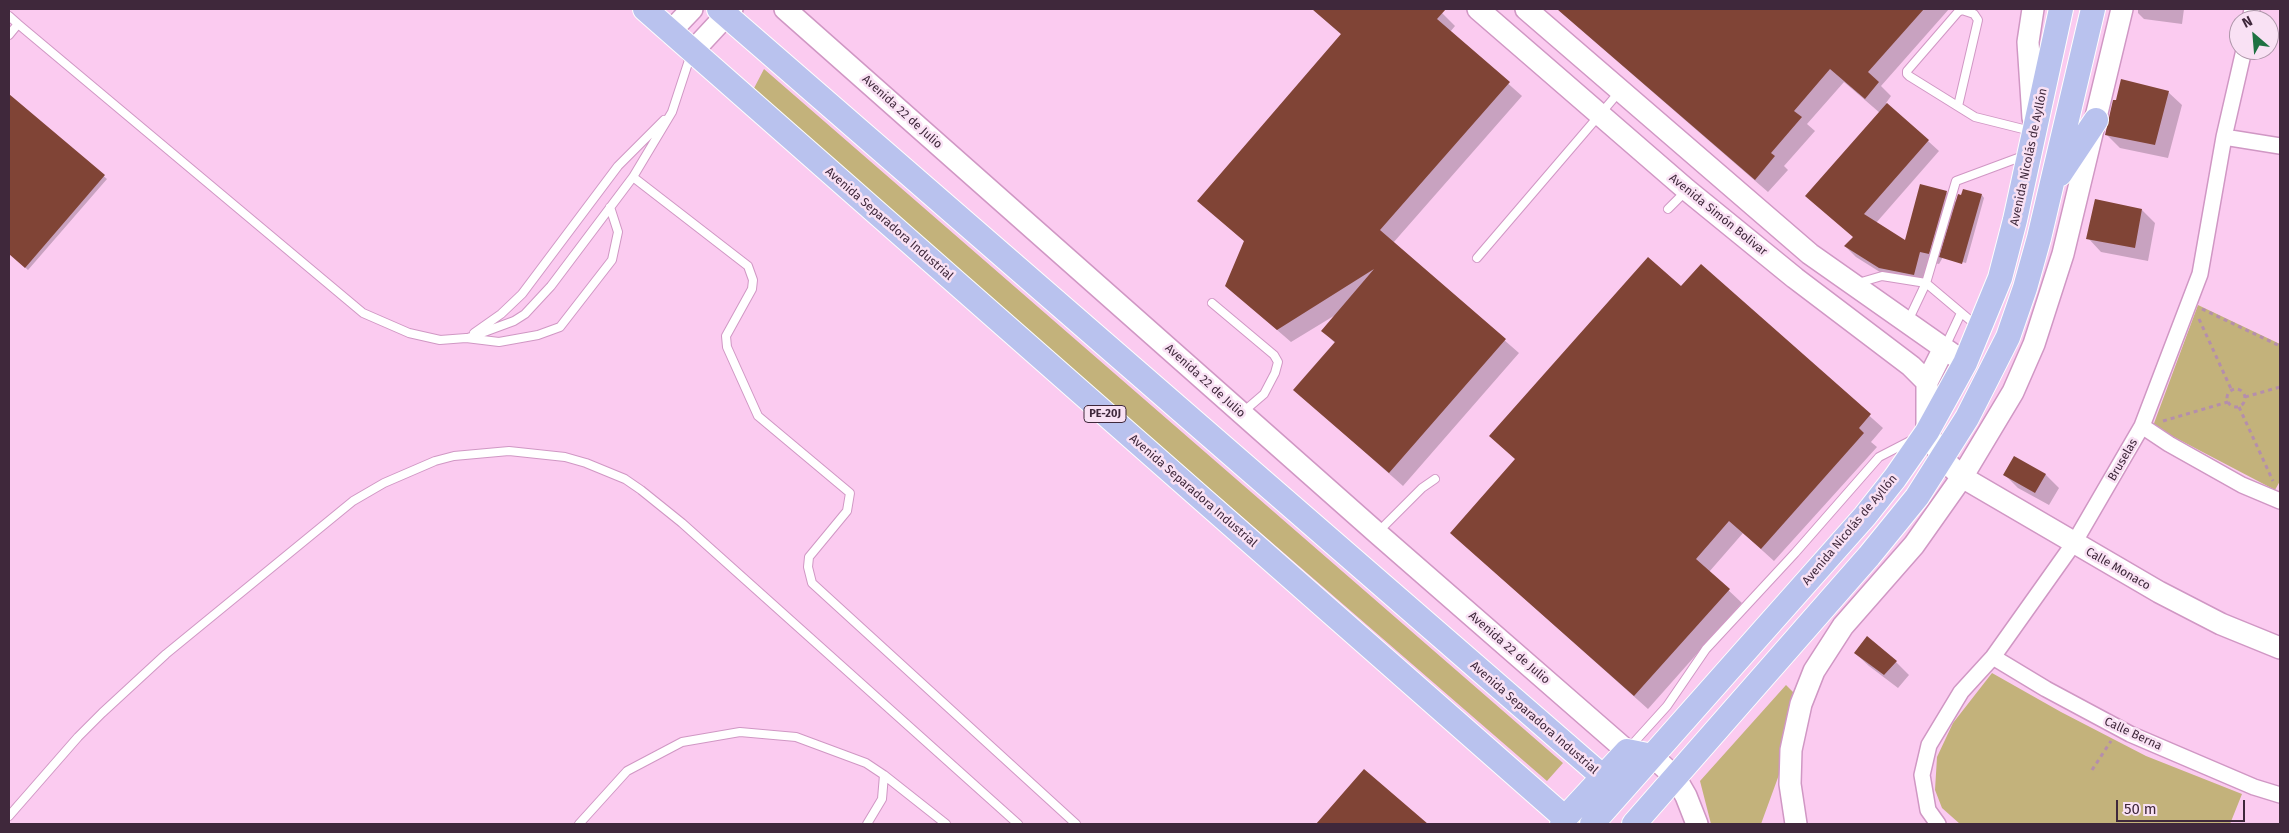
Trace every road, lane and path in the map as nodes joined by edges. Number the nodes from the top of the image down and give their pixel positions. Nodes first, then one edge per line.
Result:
1 (645, 9) edge
2 (692, 9) edge
3 (785, 9) edge
4 (1478, 9) edge
5 (1526, 9) edge
6 (2033, 9) edge
7 (2061, 9) edge
8 (2093, 9) edge
9 (2122, 9) edge
10 (726, 11) edge
11 (9, 16) edge
12 (18, 24) junction
13 (670, 32) junction
14 (9, 36) edge
15 (692, 52) junction
16 (2242, 60) edge
17 (1620, 90) junction
18 (1958, 106) junction
19 (672, 112) junction
20 (1600, 115) junction
21 (2096, 120) junction
22 (2224, 137) junction
23 (2032, 143) junction
24 (2280, 146) edge
25 (633, 177) junction
26 (2051, 188) junction
27 (1687, 190) junction
28 (610, 207) junction
29 (1668, 209) dead end
30 (1477, 258) dead end
31 (1926, 283) junction
32 (1853, 285) junction
33 (1212, 303) dead end
34 (2200, 308) dead end
35 (1961, 313) junction
36 (2198, 316) dead end
37 (1907, 322) junction
38 (1980, 328) junction
39 (466, 338) junction
40 (2280, 346) edge
41 (1944, 348) junction
42 (1965, 362) junction
43 (1927, 382) junction
44 (2280, 387) edge
45 (2232, 390) junction
46 (2244, 397) junction
47 (2228, 402) junction
48 (2239, 407) junction
49 (1241, 413) junction
50 (2157, 423) dead end
51 (2142, 426) junction
52 (1927, 432) junction
53 (1943, 459) junction
54 (1962, 477) junction
55 (1435, 479) dead end
56 (2279, 497) edge
57 (1377, 534) junction
58 (2074, 543) junction
59 (2280, 648) edge
60 (1992, 658) junction
61 (2119, 728) junction
62 (1626, 751) junction
63 (1652, 756) junction
64 (2092, 770) dead end
65 (884, 775) junction
66 (1602, 776) junction
67 (1675, 777) junction
68 (2280, 795) edge
69 (9, 816) edge
70 (1563, 821) edge
71 (579, 824) edge
72 (867, 824) edge
73 (946, 824) edge
74 (1018, 824) edge
75 (1076, 824) edge
76 (1592, 824) edge
77 (1634, 824) edge
78 (1697, 824) edge
79 (1796, 824) edge
80 (1938, 824) edge

1 - 13 main road, Avenida Separadora Industrial / PE-20J
2 - 13 street
3 - 49 street, Avenida 22 de Julio
4 - 20 street, Avenida Simón Bolivar
5 - 17 street
6 - 23 street
7 - 23 main road, Avenida Nicolás de Ayllón
8 - 26 main road
9 - 21 street
10 - 15 street
10 - 66 main road, Avenida Separadora Industrial
11 - 12 lane
12 - 14 lane
12 - 39 lane
13 - 15 main road, Avenida Separadora Industrial / PE-20J
15 - 19 lane
15 - 70 main road, Avenida Separadora Industrial / PE-20J
16 - 22 street, Bruselas
17 - 20 lane
17 - 32 street
18 - 18 lane
18 - 23 lane
19 - 25 lane
19 - 39 lane
20 - 27 street, Avenida Simón Bolivar
20 - 30 lane
21 - 26 main road
21 - 54 street
22 - 24 street
22 - 51 street, Bruselas
23 - 31 lane
23 - 38 main road, Avenida Nicolás de Ayllón
25 - 28 lane
25 - 75 lane
26 - 53 main road
27 - 29 lane
27 - 43 street, Avenida Simón Bolivar
28 - 39 lane
28 - 39 lane
31 - 32 lane
31 - 35 lane
31 - 37 lane
32 - 37 street
33 - 49 lane
34 - 40 path
35 - 38 lane
35 - 41 lane
36 - 45 path
37 - 41 street
38 - 42 main road, Avenida Nicolás de Ayllón
41 - 42 street
41 - 43 street
42 - 52 main road, Avenida Nicolás de Ayllón
43 - 52 street
44 - 46 path
45 - 46 path
45 - 47 path
46 - 48 path
47 - 48 path
47 - 50 path
48 - 56 path
49 - 57 street, Avenida 22 de Julio
51 - 56 street
51 - 58 street, Bruselas
52 - 53 street, Calle Monaco
52 - 62 lane
52 - 63 main road, Avenida Nicolás de Ayllón
53 - 54 street, Calle Monaco
53 - 67 main road
54 - 58 street, Calle Monaco
54 - 79 street
55 - 57 lane
57 - 62 street, Avenida 22 de Julio
58 - 59 street, Calle Monaco
58 - 60 street, Bruselas
60 - 61 street, Calle Berna
60 - 80 street, Bruselas
61 - 64 path
61 - 68 street, Calle Berna
62 - 63 main road
62 - 66 main road, Avenida Separadora Industrial
63 - 67 street
63 - 76 main road, Avenida Nicolás de Ayllón
65 - 71 lane
65 - 72 lane
65 - 73 lane
66 - 70 main road, Avenida Separadora Industrial
67 - 77 main road
67 - 78 street
69 - 74 lane

